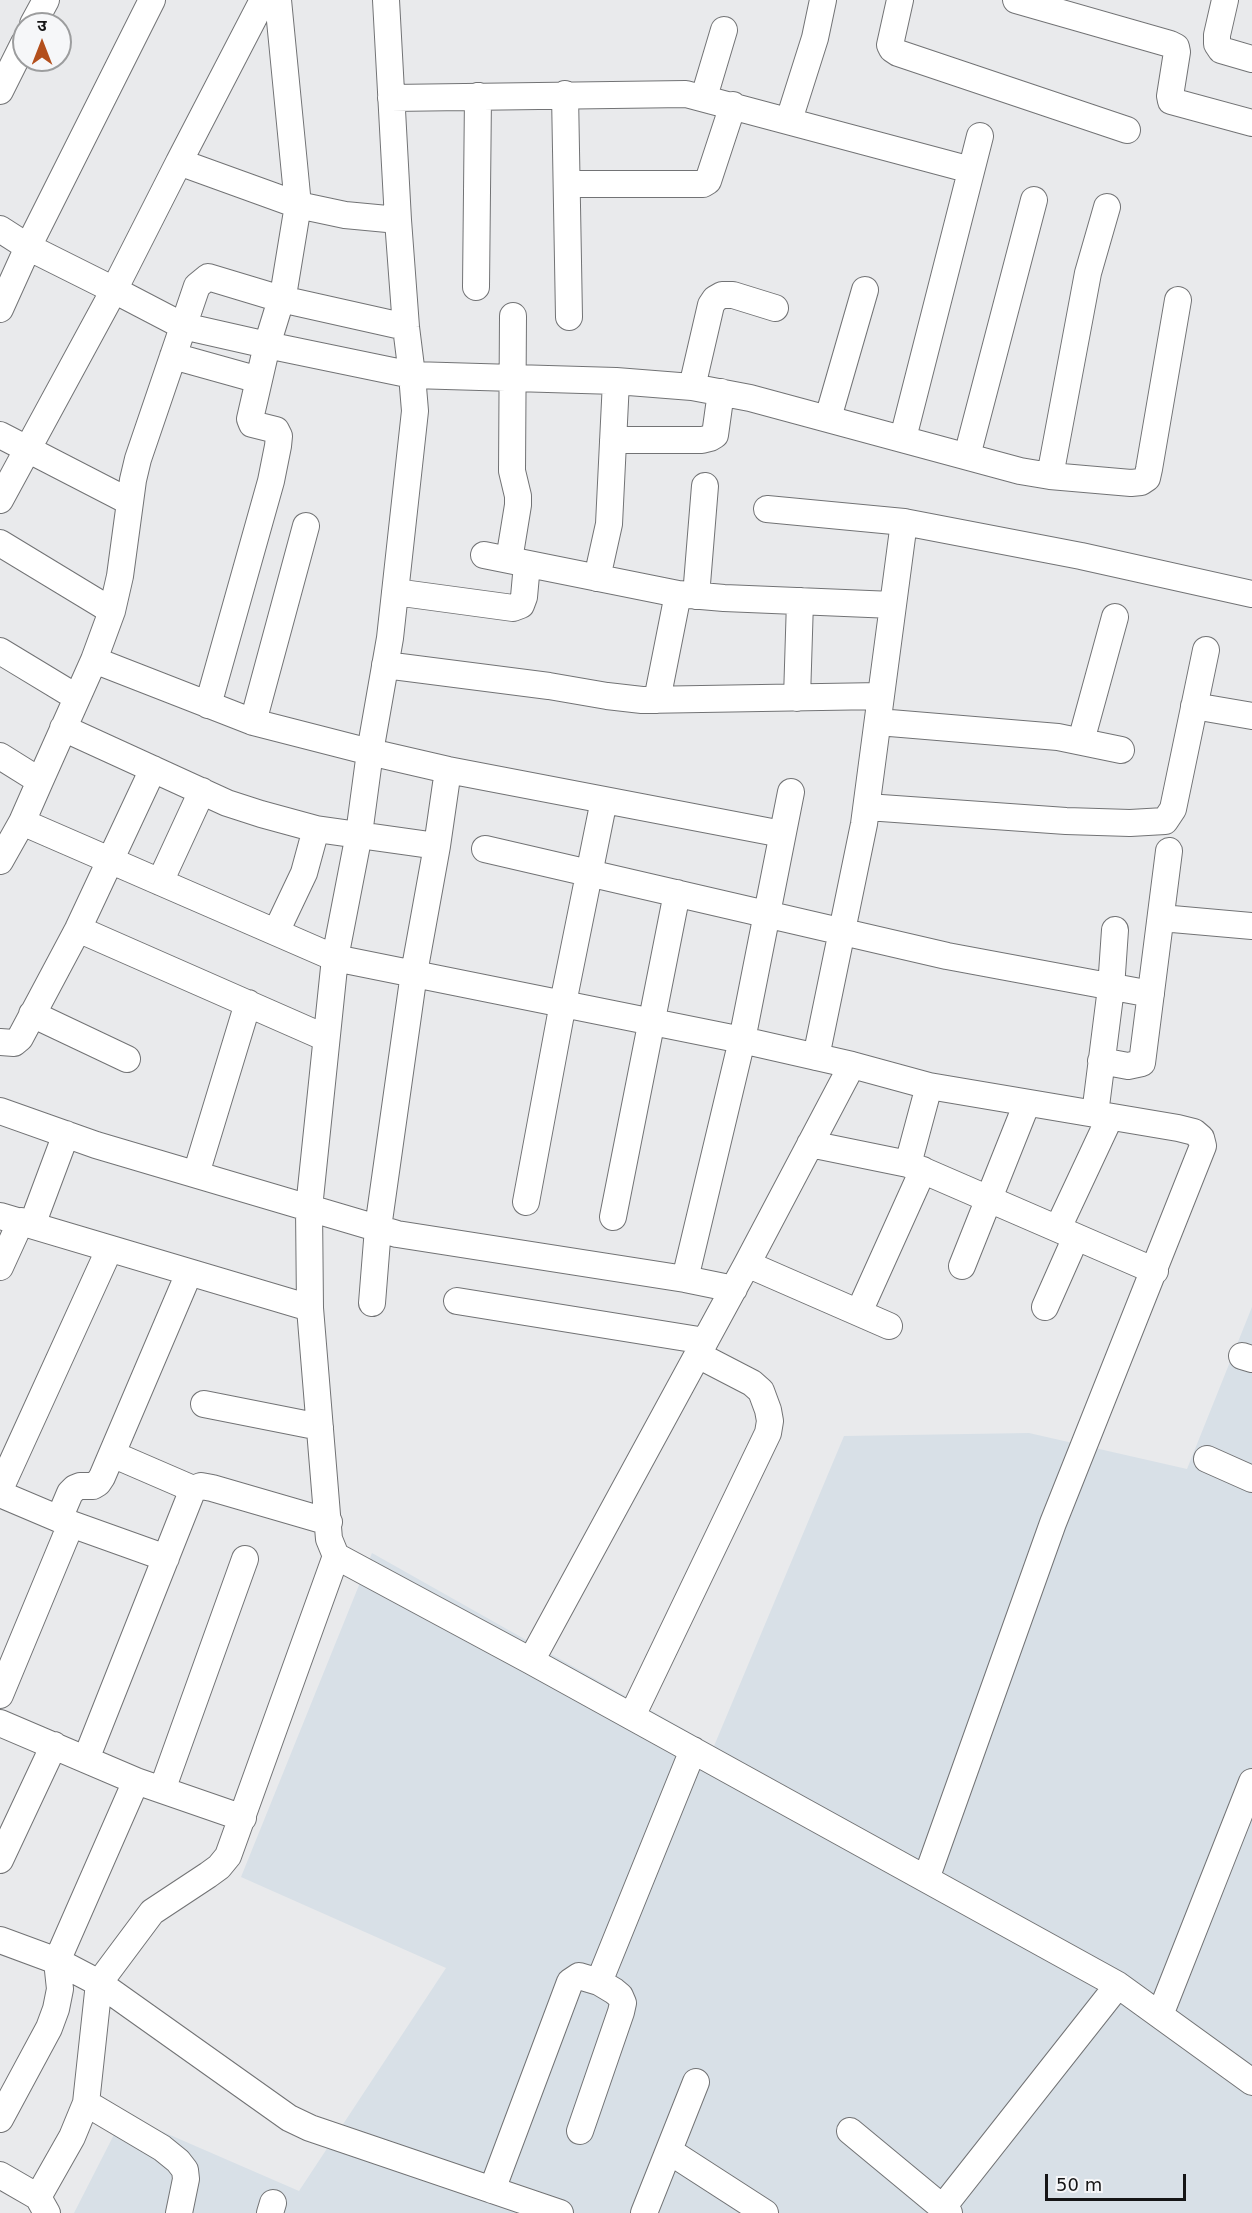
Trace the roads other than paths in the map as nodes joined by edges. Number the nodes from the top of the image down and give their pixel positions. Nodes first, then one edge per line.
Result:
1 (152, 0) edge
2 (263, 0) edge
3 (278, 0) edge
4 (386, 0) edge
5 (822, 0) edge
6 (900, 0) edge
7 (1016, 0) edge
8 (1225, 0) edge
9 (1059, 7) edge
10 (724, 30) dead end
11 (1252, 59) edge
12 (12, 67) edge
13 (0, 91) edge
14 (565, 94) junction
15 (478, 96) junction
16 (704, 97) junction
17 (391, 98) junction
18 (733, 105) junction
19 (789, 120) junction
20 (1252, 123) edge
21 (1127, 130) dead end
22 (980, 136) dead end
23 (179, 162) junction
24 (971, 170) junction
25 (567, 184) junction
26 (1034, 200) dead end
27 (298, 205) junction
28 (1107, 207) dead end
29 (398, 220) junction
30 (0, 229) edge
31 (28, 247) junction
32 (476, 287) dead end
33 (114, 290) junction
34 (866, 290) dead end
35 (281, 299) junction
36 (1178, 300) dead end
37 (775, 308) dead end
38 (0, 309) edge
39 (513, 316) dead end
40 (569, 316) dead end
41 (183, 326) junction
42 (406, 327) junction
43 (267, 345) junction
44 (173, 356) junction
45 (412, 375) junction
46 (514, 378) junction
47 (259, 380) junction
48 (616, 381) junction
49 (692, 387) junction
50 (721, 392) junction
51 (828, 418) junction
52 (0, 435) edge
53 (903, 438) junction
54 (613, 440) junction
55 (28, 450) junction
56 (966, 456) junction
57 (1050, 476) junction
58 (705, 486) dead end
59 (0, 500) edge
60 (130, 502) junction
61 (767, 509) dead end
62 (904, 522) junction
63 (306, 526) dead end
64 (0, 543) edge
65 (507, 559) junction
66 (597, 578) junction
67 (395, 592) junction
68 (1252, 594) edge
69 (687, 595) junction
70 (800, 601) junction
71 (893, 605) junction
72 (112, 610) junction
73 (1115, 617) dead end
74 (1206, 650) dead end
75 (0, 651) edge
76 (94, 660) junction
77 (385, 665) junction
78 (881, 696) junction
79 (76, 697) junction
80 (797, 698) junction
81 (657, 700) junction
82 (208, 705) junction
83 (1194, 706) junction
84 (1252, 716) edge
85 (253, 722) junction
86 (878, 722) junction
87 (63, 728) junction
88 (1081, 741) junction
89 (1122, 750) dead end
90 (370, 752) junction
91 (0, 756) edge
92 (153, 769) junction
93 (448, 770) junction
94 (40, 781) junction
95 (202, 791) junction
96 (791, 792) dead end
97 (604, 800) junction
98 (867, 807) junction
99 (22, 822) junction
100 (316, 829) junction
101 (359, 834) junction
102 (782, 834) junction
103 (437, 846) junction
104 (485, 849) dead end
105 (1169, 851) dead end
106 (109, 860) junction
107 (0, 861) edge
108 (590, 873) junction
109 (160, 882) junction
110 (677, 893) junction
111 (767, 914) junction
112 (1161, 918) junction
113 (1252, 927) edge
114 (78, 929) junction
115 (1115, 930) dead end
116 (276, 932) junction
117 (843, 932) junction
118 (335, 958) junction
119 (414, 973) junction
120 (1111, 988) junction
121 (1151, 994) junction
122 (248, 1004) junction
123 (563, 1004) junction
124 (32, 1014) junction
125 (653, 1022) junction
126 (327, 1038) junction
127 (742, 1040) junction
128 (0, 1042) edge
129 (816, 1057) junction
130 (127, 1059) dead end
131 (1101, 1061) junction
132 (852, 1065) junction
133 (929, 1086) junction
134 (1028, 1102) junction
135 (0, 1111) edge
136 (1102, 1115) junction
137 (66, 1134) junction
138 (810, 1144) junction
139 (916, 1167) junction
140 (196, 1174) junction
141 (990, 1199) junction
142 (526, 1202) dead end
143 (309, 1208) junction
144 (613, 1218) dead end
145 (18, 1221) edge
146 (378, 1228) junction
147 (1067, 1232) junction
148 (109, 1250) junction
149 (747, 1264) junction
150 (963, 1266) dead end
151 (0, 1267) edge
152 (1155, 1271) junction
153 (189, 1273) junction
154 (685, 1279) junction
155 (734, 1289) junction
156 (457, 1301) dead end
157 (372, 1303) dead end
158 (1045, 1307) dead end
159 (310, 1308) junction
160 (859, 1312) junction
161 (889, 1326) dead end
162 (702, 1348) junction
163 (204, 1404) dead end
164 (320, 1427) junction
165 (112, 1454) junction
166 (1207, 1459) dead end
167 (1252, 1479) edge
168 (0, 1489) edge
169 (193, 1489) junction
170 (0, 1494) edge
171 (65, 1522) junction
172 (329, 1522) junction
173 (336, 1556) junction
174 (166, 1558) junction
175 (245, 1559) dead end
176 (531, 1661) junction
177 (0, 1695) edge
178 (632, 1716) junction
179 (0, 1723) edge
180 (54, 1745) junction
181 (693, 1750) junction
182 (86, 1759) junction
183 (136, 1781) junction
184 (1252, 1782) edge
185 (162, 1790) junction
186 (243, 1818) junction
187 (0, 1860) edge
188 (926, 1879) junction
189 (2, 1945) edge
190 (57, 1961) junction
191 (599, 1982) junction
192 (99, 1983) junction
193 (1118, 1985) junction
194 (1160, 2015) junction
195 (696, 2082) dead end
196 (1252, 2082) edge
197 (86, 2103) junction
198 (0, 2119) edge
199 (580, 2131) dead end
200 (850, 2131) dead end
201 (669, 2151) junction
202 (0, 2175) edge
203 (492, 2190) junction
204 (42, 2205) edge
205 (946, 2210) edge
206 (179, 2213) edge
207 (560, 2213) edge
208 (644, 2213) edge
209 (765, 2213) edge

1 - 31 street
2 - 23 street
3 - 27 street
4 - 17 street
5 - 19 street
6 - 21 street
7 - 9 street
8 - 11 street
9 - 20 street
10 - 16 street
12 - 13 street
14 - 15 street
14 - 16 street
14 - 25 street
15 - 17 street
15 - 32 street
16 - 18 street
17 - 29 street
18 - 19 street
18 - 25 street
19 - 24 street
22 - 24 street
23 - 27 street
23 - 33 street
24 - 53 street
25 - 40 street
26 - 56 street
27 - 29 street
27 - 35 street
28 - 57 street
29 - 42 street
30 - 31 street
31 - 33 street
31 - 38 street
33 - 41 street
33 - 55 street
34 - 51 street
35 - 41 street
35 - 42 street
35 - 43 street
36 - 57 street
37 - 49 street
39 - 46 street
41 - 43 street
41 - 44 street
42 - 45 street
43 - 45 street
43 - 47 street
44 - 47 street
44 - 60 street
45 - 46 street
45 - 67 street
46 - 48 street
46 - 65 street
47 - 82 street
48 - 49 street
48 - 54 street
49 - 50 street
50 - 51 street
50 - 54 street
51 - 53 street
52 - 55 street
53 - 56 street
54 - 66 street
55 - 59 street
55 - 60 street
56 - 57 street
58 - 69 street
60 - 72 street
61 - 62 street
62 - 68 street
62 - 71 street
63 - 85 street
64 - 72 street
65 - 66 street
65 - 67 street
66 - 69 street
67 - 77 street
69 - 70 street
69 - 81 street
70 - 71 street
70 - 80 street
71 - 78 street
72 - 76 street
73 - 88 street
74 - 83 street
75 - 79 street
76 - 79 street
76 - 82 street
77 - 81 street
77 - 90 street
78 - 80 street
78 - 86 street
79 - 87 street
80 - 81 street
82 - 85 street
83 - 84 street
83 - 98 street
85 - 90 street
86 - 88 street
86 - 98 street
87 - 92 street
87 - 94 street
88 - 89 street
90 - 93 street
90 - 101 street
91 - 94 street
92 - 95 street
92 - 106 street
93 - 97 street
93 - 103 street
94 - 99 street
95 - 100 street
95 - 109 street
96 - 102 street
97 - 102 street
97 - 108 street
98 - 117 street
99 - 106 street
99 - 107 street
100 - 101 street
100 - 116 street
101 - 103 street
101 - 118 street
102 - 111 street
103 - 119 street
104 - 108 street
105 - 112 street
106 - 109 street
106 - 114 street
108 - 110 street
108 - 123 street
109 - 116 street
110 - 111 street
110 - 125 street
111 - 117 street
111 - 127 street
112 - 113 street
112 - 121 street
114 - 122 street
114 - 124 street
115 - 120 street
116 - 118 street
117 - 120 street
117 - 129 street
118 - 119 street
118 - 126 street
119 - 123 street
119 - 146 street
120 - 121 street
120 - 131 street
121 - 131 street
122 - 126 street
122 - 140 street
123 - 125 street
123 - 142 street
124 - 128 street
124 - 130 street
125 - 127 street
125 - 144 street
126 - 143 street
127 - 129 street
127 - 154 street
129 - 132 street
131 - 136 street
132 - 133 street
132 - 138 street
133 - 134 street
133 - 139 street
134 - 136 street
134 - 141 street
135 - 137 street
136 - 147 street
136 - 152 street
137 - 140 street
137 - 145 street
138 - 139 street
138 - 149 street
139 - 141 street
139 - 160 street
140 - 143 street
141 - 147 street
141 - 150 street
143 - 146 street
143 - 159 street
145 - 148 street
145 - 151 street
146 - 154 street
146 - 157 street
147 - 152 street
147 - 158 street
148 - 153 street
148 - 168 street
149 - 155 street
149 - 160 street
152 - 188 street
153 - 159 street
153 - 165 street
154 - 155 street
155 - 162 street
156 - 162 street
159 - 164 street
160 - 161 street
162 - 176 street
162 - 178 street
163 - 164 street
164 - 172 street
165 - 169 street
165 - 171 street
166 - 167 street
169 - 172 street
169 - 174 street
170 - 171 street
171 - 174 street
171 - 177 street
172 - 173 street
173 - 176 street
173 - 186 street
174 - 182 street
175 - 185 street
176 - 178 street
178 - 181 street
179 - 180 street
180 - 182 street
180 - 187 street
181 - 188 street
181 - 191 street
182 - 183 street
183 - 185 street
183 - 190 street
184 - 194 street
185 - 186 street
186 - 192 street
188 - 193 street
189 - 190 street
190 - 192 street
190 - 198 street
191 - 199 street
191 - 203 street
192 - 197 street
192 - 203 street
193 - 194 street
193 - 205 street
194 - 196 street
195 - 201 street
197 - 204 street
197 - 206 street
200 - 205 street
201 - 208 street
201 - 209 street
202 - 204 street
203 - 207 street

